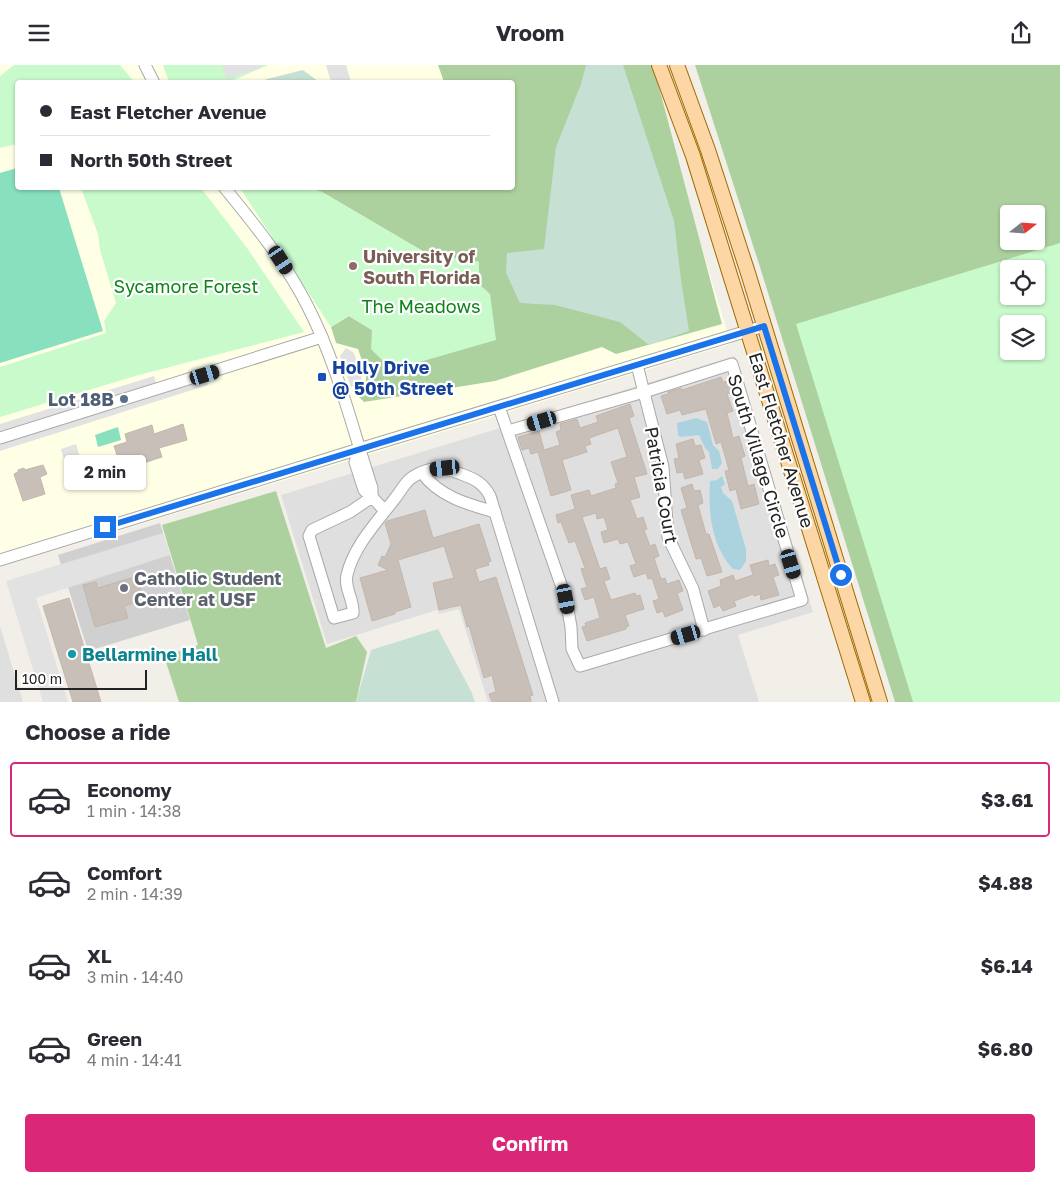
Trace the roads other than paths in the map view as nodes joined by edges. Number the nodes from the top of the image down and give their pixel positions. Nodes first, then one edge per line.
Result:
1 (145, 65) edge
2 (659, 65) edge
3 (677, 65) edge
4 (152, 80) edge
5 (226, 190) edge
6 (764, 326) junction
7 (748, 331) junction
8 (322, 337) junction
9 (637, 365) junction
10 (644, 392) junction
11 (499, 407) junction
12 (508, 431) junction
13 (0, 438) edge
14 (359, 449) junction
15 (422, 473) junction
16 (372, 497) junction
17 (385, 511) junction
18 (495, 512) junction
19 (0, 560) edge
20 (704, 630) junction
21 (553, 702) edge
22 (863, 702) edge
23 (880, 702) edge

1 - 4 street
2 - 7 main road, East Fletcher Avenue
3 - 6 main road, East Fletcher Avenue
5 - 8 street
6 - 7 street
6 - 23 main road, East Fletcher Avenue
7 - 9 street
7 - 22 main road, East Fletcher Avenue
8 - 13 street
8 - 14 street
9 - 10 street, Patricia Court
9 - 11 street
10 - 12 street, South Village Circle
10 - 20 street, Patricia Court
10 - 20 street, South Village Circle
11 - 12 street, South Village Circle
11 - 14 street
12 - 20 street, South Village Circle
14 - 16 street
14 - 19 street
15 - 17 street
15 - 18 street
15 - 18 street
16 - 17 street
16 - 17 street
18 - 21 street

